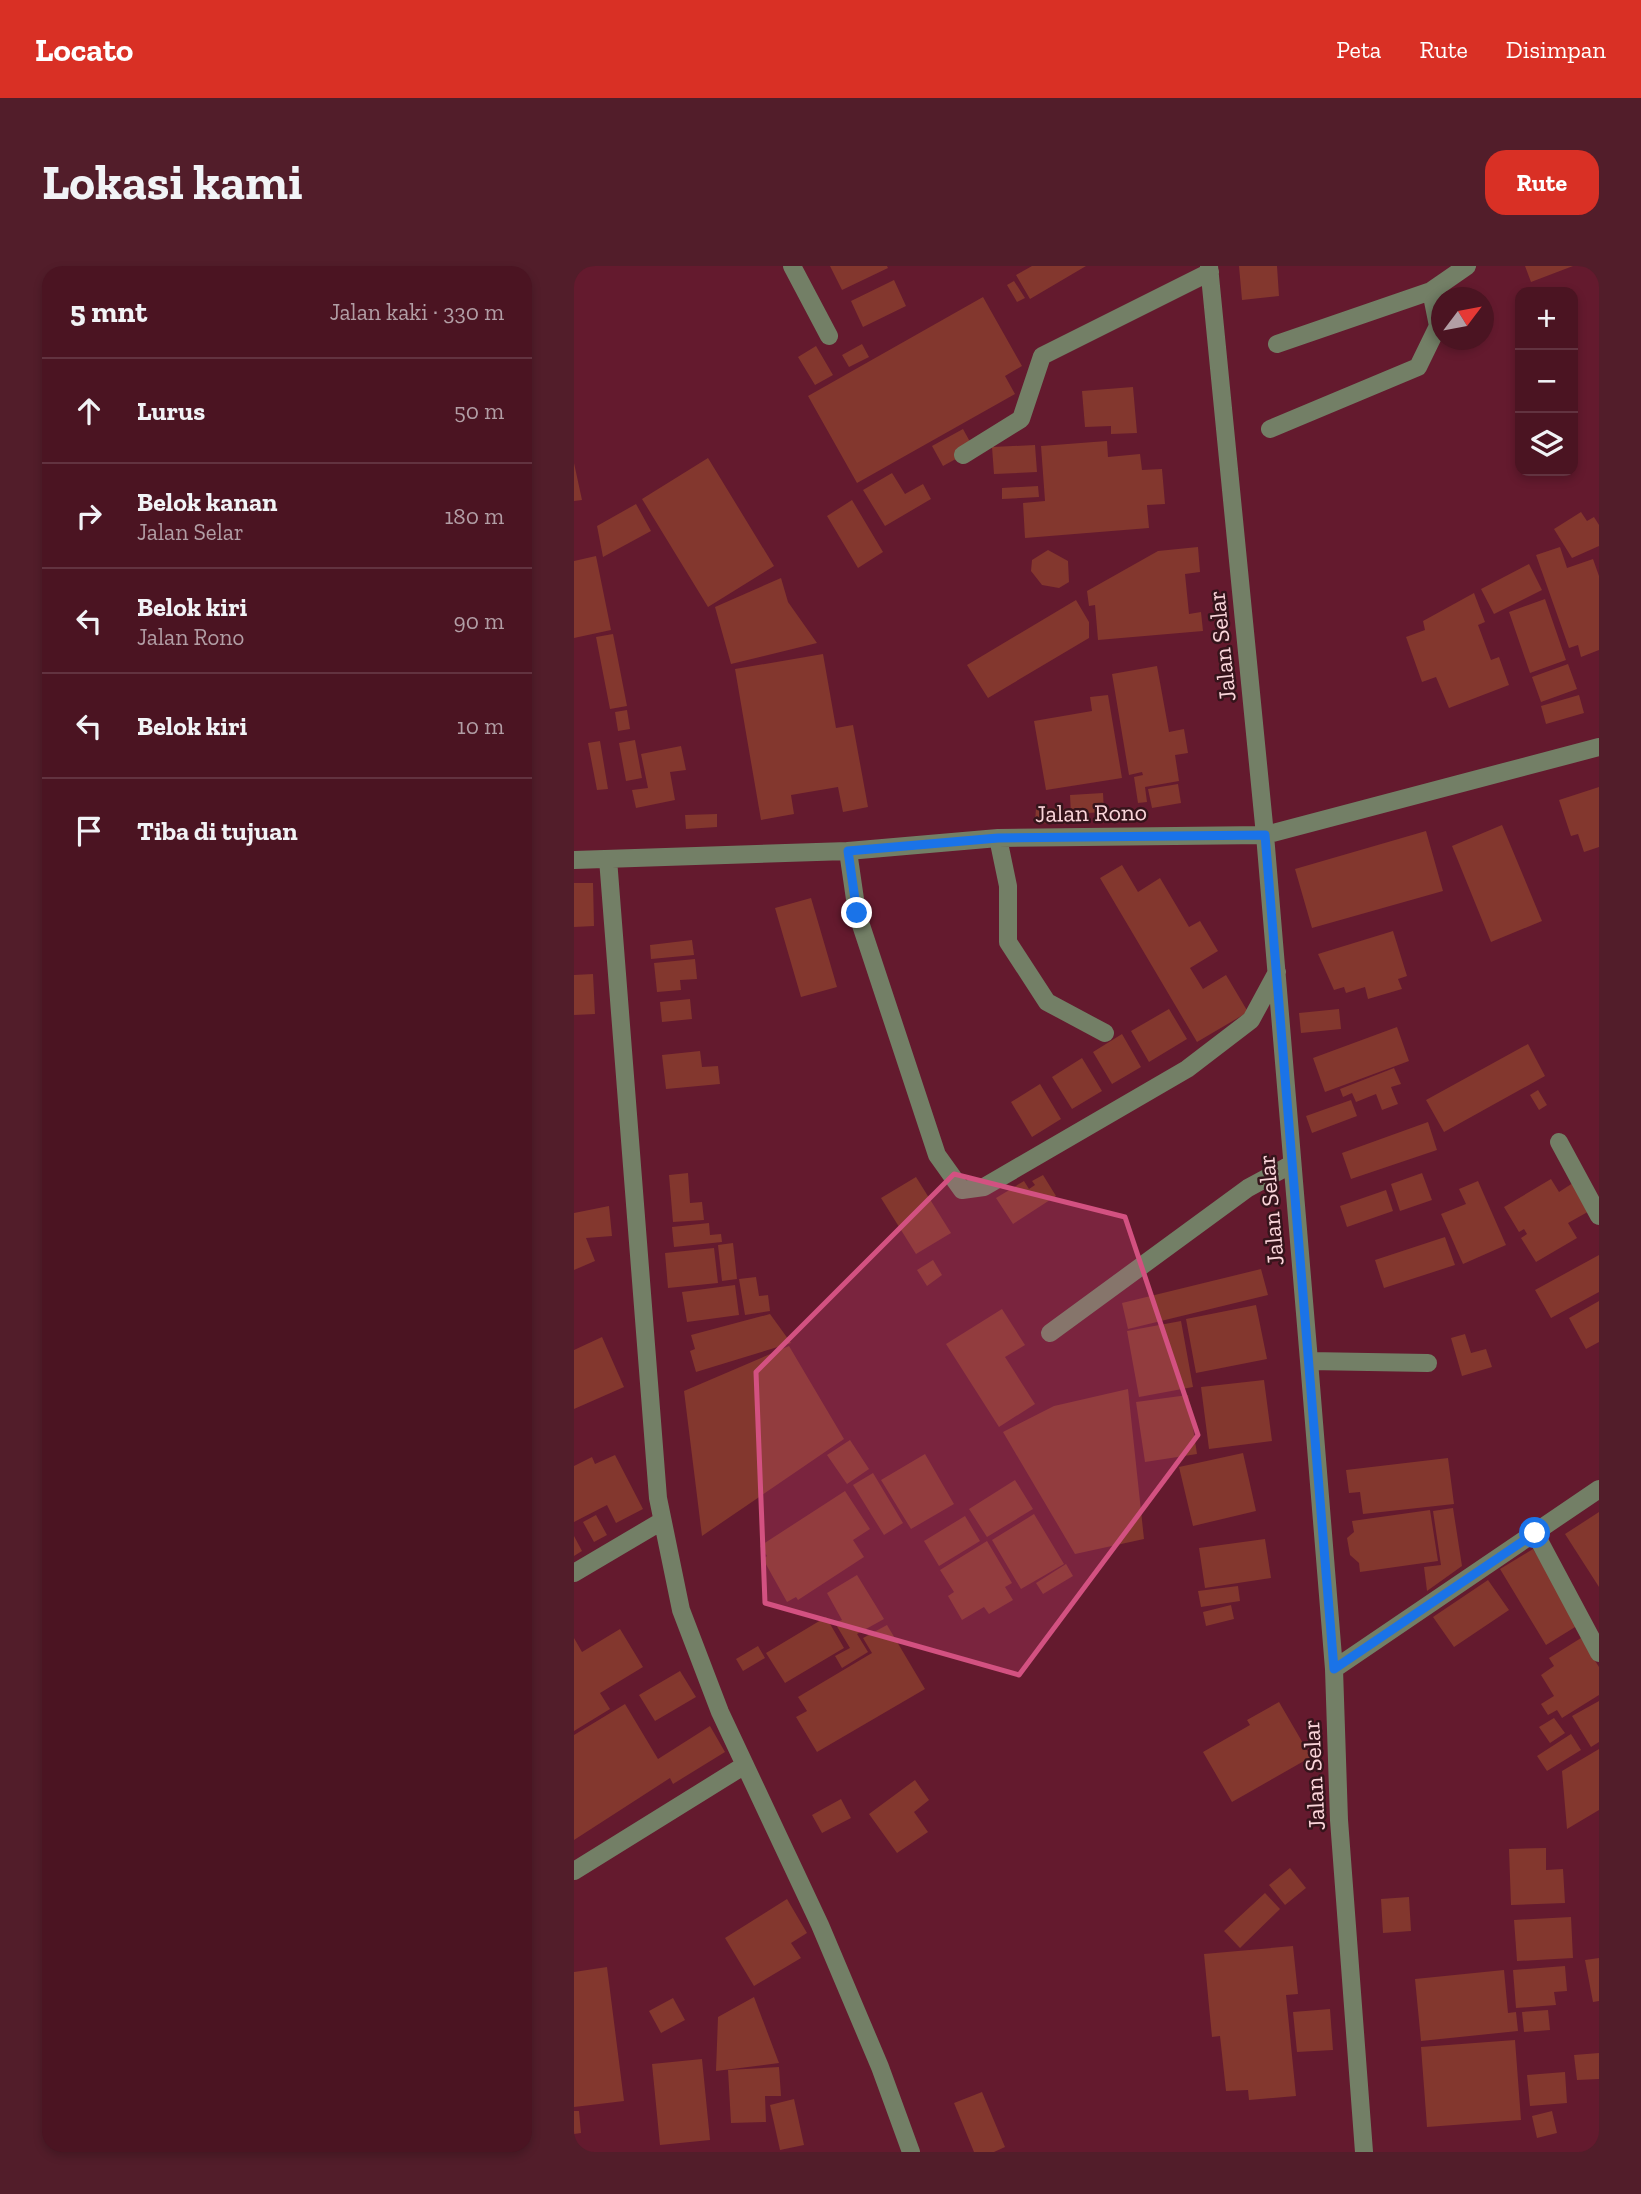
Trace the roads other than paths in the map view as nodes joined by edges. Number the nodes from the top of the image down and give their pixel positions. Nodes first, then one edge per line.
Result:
1 (792, 266) edge
2 (1468, 266) edge
3 (1210, 269) edge
4 (1437, 287) edge
5 (1431, 291) edge
6 (829, 336) dead end
7 (1431, 340) edge
8 (1277, 344) dead end
9 (1270, 429) dead end
10 (963, 455) dead end
11 (1599, 747) edge
12 (1265, 835) junction
13 (998, 838) junction
14 (848, 851) junction
15 (608, 859) junction
16 (574, 860) edge
17 (1276, 972) junction
18 (1105, 1033) dead end
19 (1559, 1142) dead end
20 (1292, 1164) junction
21 (1599, 1216) edge
22 (1050, 1333) dead end
23 (1309, 1361) junction
24 (1428, 1363) dead end
25 (1599, 1489) edge
26 (662, 1521) junction
27 (1535, 1533) junction
28 (574, 1573) edge
29 (1599, 1653) edge
30 (1334, 1669) junction
31 (745, 1765) junction
32 (574, 1871) edge
33 (911, 2152) edge
34 (1364, 2152) edge

1 - 6 street
2 - 4 street
3 - 10 street
3 - 12 street, Jalan Selar
5 - 8 street
7 - 9 street
11 - 12 street, Jalan Rono
12 - 13 street, Jalan Rono
12 - 17 street, Jalan Selar
13 - 14 street, Jalan Rono
13 - 18 street
14 - 15 street, Jalan Rono
14 - 17 street
15 - 16 street, Jalan Rono
15 - 26 street
17 - 20 street, Jalan Selar
19 - 21 street
20 - 22 street
20 - 23 street, Jalan Selar
23 - 24 street
23 - 30 street, Jalan Selar
25 - 27 street
26 - 28 street
26 - 31 street
27 - 29 street
27 - 30 street
30 - 34 street, Jalan Selar
31 - 32 street
31 - 33 street

